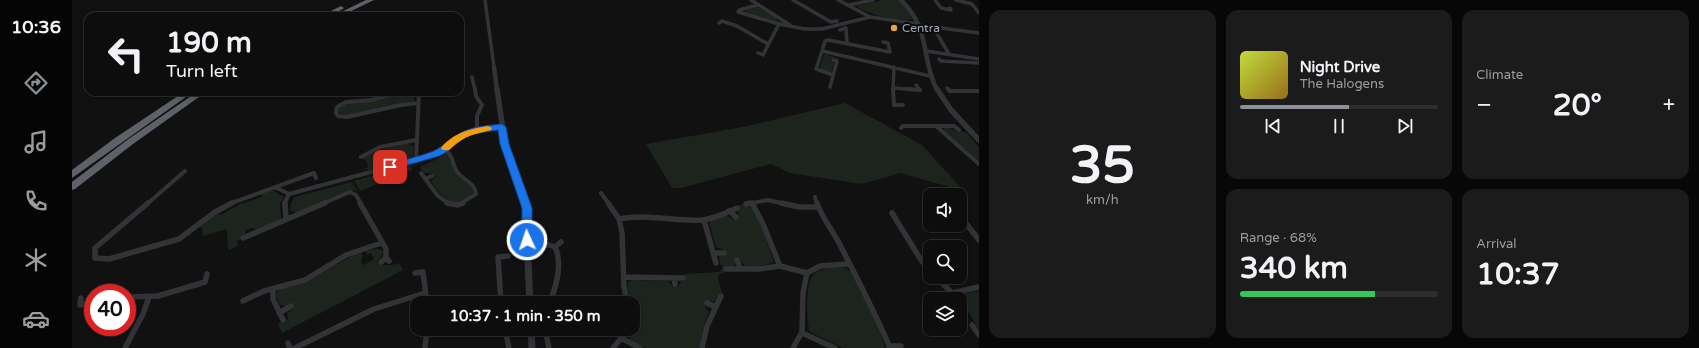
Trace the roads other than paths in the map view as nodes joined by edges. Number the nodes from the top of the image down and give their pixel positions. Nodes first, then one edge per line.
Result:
1 (359, 0) edge
2 (371, 0) edge
3 (485, 0) edge
4 (751, 0) edge
5 (794, 0) edge
6 (838, 0) edge
7 (873, 0) edge
8 (902, 0) edge
9 (936, 0) edge
10 (956, 0) edge
11 (758, 5) junction
12 (849, 6) junction
13 (950, 8) dead end
14 (333, 12) edge
15 (345, 12) edge
16 (979, 13) edge
17 (870, 17) junction
18 (780, 21) junction
19 (837, 21) dead end
20 (719, 23) dead end
21 (919, 24) junction
22 (790, 25) dead end
23 (840, 30) dead end
24 (979, 32) edge
25 (883, 42) dead end
26 (768, 44) junction
27 (847, 44) junction
28 (822, 51) junction
29 (926, 51) junction
30 (758, 53) dead end
31 (949, 54) junction
32 (959, 56) junction
33 (939, 59) dead end
34 (979, 59) edge
35 (833, 60) dead end
36 (963, 62) junction
37 (979, 63) edge
38 (494, 67) joint
39 (894, 67) junction
40 (833, 75) junction
41 (472, 76) dead end
42 (930, 76) junction
43 (916, 85) dead end
44 (830, 87) dead end
45 (893, 88) junction
46 (947, 88) dead end
47 (979, 91) edge
48 (184, 96) edge
49 (196, 96) edge
50 (386, 96) edge
51 (418, 96) edge
52 (418, 103) junction
53 (903, 105) dead end
54 (936, 126) junction
55 (502, 127) junction
56 (901, 128) dead end
57 (477, 130) junction
58 (959, 130) dead end
59 (416, 140) junction
60 (979, 140) edge
61 (445, 149) junction
62 (361, 157) dead end
63 (416, 160) junction
64 (979, 164) edge
65 (185, 171) dead end
66 (421, 173) dead end
67 (72, 175) edge
68 (432, 176) dead end
69 (316, 178) dead end
70 (425, 179) junction
71 (72, 187) edge
72 (275, 187) junction
73 (601, 193) dead end
74 (289, 194) junction
75 (815, 197) dead end
76 (818, 207) junction
77 (737, 208) dead end
78 (730, 211) junction
79 (892, 213) dead end
80 (736, 218) dead end
81 (286, 219) junction
82 (618, 219) junction
83 (704, 220) junction
84 (967, 225) edge
85 (243, 238) dead end
86 (979, 240) edge
87 (561, 242) dead end
88 (381, 243) junction
89 (546, 244) dead end
90 (555, 247) junction
91 (714, 253) junction
92 (724, 253) dead end
93 (508, 256) dead end
94 (737, 260) dead end
95 (381, 262) dead end
96 (716, 262) dead end
97 (923, 262) edge
98 (849, 264) junction
99 (780, 266) junction
100 (740, 268) junction
101 (726, 269) dead end
102 (415, 273) dead end
103 (207, 274) dead end
104 (807, 274) junction
105 (624, 277) junction
106 (674, 278) junction
107 (684, 278) dead end
108 (676, 284) dead end
109 (943, 284) edge
110 (979, 287) edge
111 (273, 289) junction
112 (951, 292) edge
113 (955, 292) edge
114 (424, 293) junction
115 (136, 295) edge
116 (425, 296) edge
117 (501, 296) edge
118 (530, 296) edge
119 (553, 296) edge
120 (626, 296) edge
121 (721, 296) dead end
122 (148, 297) junction
123 (81, 298) dead end
124 (243, 300) dead end
125 (707, 302) dead end
126 (84, 304) edge
127 (291, 306) dead end
128 (714, 307) junction
129 (279, 313) junction
130 (283, 320) dead end
131 (972, 325) dead end
132 (802, 333) junction
133 (979, 334) edge
134 (426, 336) edge
135 (506, 336) edge
136 (531, 336) edge
137 (546, 336) edge
138 (621, 338) joint
139 (901, 346) dead end
140 (890, 347) edge
141 (125, 348) edge
142 (295, 348) edge
143 (425, 348) edge
144 (509, 348) edge
145 (532, 348) edge
146 (549, 348) edge
147 (614, 348) edge
148 (640, 348) edge
149 (702, 348) edge
150 (793, 348) edge
151 (835, 348) edge

1 - 14 highway
2 - 15 highway
3 - 38 street
4 - 11 street
5 - 19 street
6 - 12 street
7 - 12 street
8 - 21 street
9 - 13 street
10 - 16 street
11 - 18 street
11 - 18 street
12 - 17 street
17 - 18 street
17 - 21 street
18 - 22 street
18 - 26 street
20 - 26 street
21 - 29 street
23 - 27 street
24 - 31 street
25 - 27 street
26 - 30 street
27 - 28 street
28 - 39 street
28 - 40 street
29 - 31 street
29 - 42 street
31 - 32 street
32 - 34 street
32 - 36 street
33 - 36 street
35 - 40 street
36 - 37 street
38 - 55 street
39 - 42 street
39 - 45 street
40 - 44 street
41 - 57 street
42 - 60 street
43 - 45 street
45 - 53 street
46 - 47 street
48 - 67 highway
49 - 71 highway
50 - 52 street
51 - 52 street
52 - 59 street
54 - 56 street
54 - 58 street
54 - 64 street
55 - 57 street
55 - 118 street
57 - 61 street
59 - 62 street
59 - 63 street
61 - 63 street
61 - 70 street
63 - 74 street
65 - 72 street
66 - 70 street
68 - 70 street
69 - 72 street
72 - 74 street
73 - 82 street
74 - 81 street
75 - 76 street
76 - 98 street
76 - 99 street
77 - 78 street
78 - 80 street
78 - 83 street
79 - 97 street
81 - 85 street
81 - 88 street
82 - 83 street
82 - 105 street
83 - 91 street
84 - 86 street
87 - 90 street
88 - 95 street
88 - 111 street
89 - 90 street
90 - 119 street
91 - 92 street
91 - 96 street
93 - 117 street
94 - 100 street
98 - 104 street
98 - 140 street
99 - 100 street
99 - 104 street
100 - 101 street
102 - 114 street
103 - 122 street
104 - 132 street
105 - 106 street
105 - 120 street
106 - 107 street
106 - 108 street
109 - 112 street
110 - 113 street
111 - 124 street
111 - 129 street
114 - 116 street
114 - 142 street
115 - 122 street
121 - 128 street
122 - 141 street
123 - 126 street
125 - 128 street
127 - 129 street
128 - 149 street
129 - 130 street
131 - 133 street
132 - 150 street
132 - 151 street
134 - 143 street
135 - 144 street
136 - 145 street
137 - 146 street
138 - 147 street
138 - 148 street
139 - 140 street

